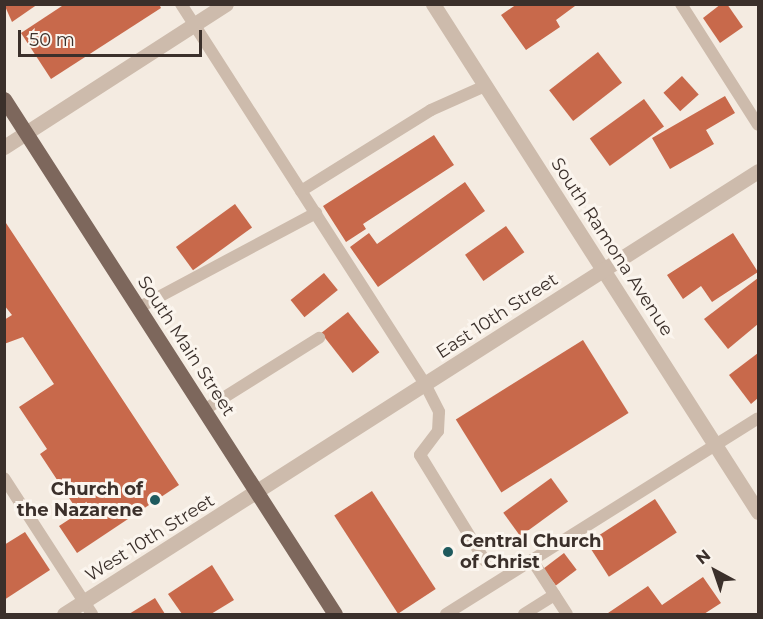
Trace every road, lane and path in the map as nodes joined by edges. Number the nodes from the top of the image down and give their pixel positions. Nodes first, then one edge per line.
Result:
1 (180, 4) edge
2 (226, 4) edge
3 (433, 4) edge
4 (681, 4) edge
5 (194, 25) junction
6 (485, 86) junction
7 (4, 99) edge
8 (759, 126) edge
9 (26, 133) junction
10 (4, 147) edge
11 (759, 171) edge
12 (300, 191) junction
13 (316, 213) junction
14 (604, 271) junction
15 (138, 308) junction
16 (319, 338) dead end
17 (426, 386) junction
18 (204, 410) junction
19 (759, 418) edge
20 (716, 446) junction
21 (4, 478) edge
22 (257, 494) junction
23 (759, 512) edge
24 (532, 560) junction
25 (485, 561) dead end
26 (554, 595) junction
27 (88, 608) edge
28 (64, 615) edge
29 (335, 615) edge
30 (446, 615) edge
31 (524, 615) edge
32 (567, 615) edge

1 - 5 lane
2 - 5 street
3 - 6 street, South Ramona Avenue
4 - 8 lane
5 - 9 street
5 - 12 lane
6 - 12 lane
6 - 14 street, South Ramona Avenue
7 - 9 main road, South Main Street
9 - 10 street
9 - 15 main road, South Main Street
11 - 14 street, East 10th Street
12 - 13 lane
13 - 15 lane
13 - 17 lane
14 - 17 street, East 10th Street
14 - 20 street, South Ramona Avenue
15 - 18 main road, South Main Street
16 - 18 lane
17 - 22 street, East 10th Street
17 - 25 lane
18 - 22 main road, South Main Street
19 - 20 lane
20 - 23 street, South Ramona Avenue
20 - 24 lane
21 - 27 lane
22 - 27 street, West 10th Street
22 - 29 main road, South Main Street
24 - 26 lane
24 - 30 lane
26 - 31 lane
26 - 32 lane
27 - 28 street, West 10th Street

